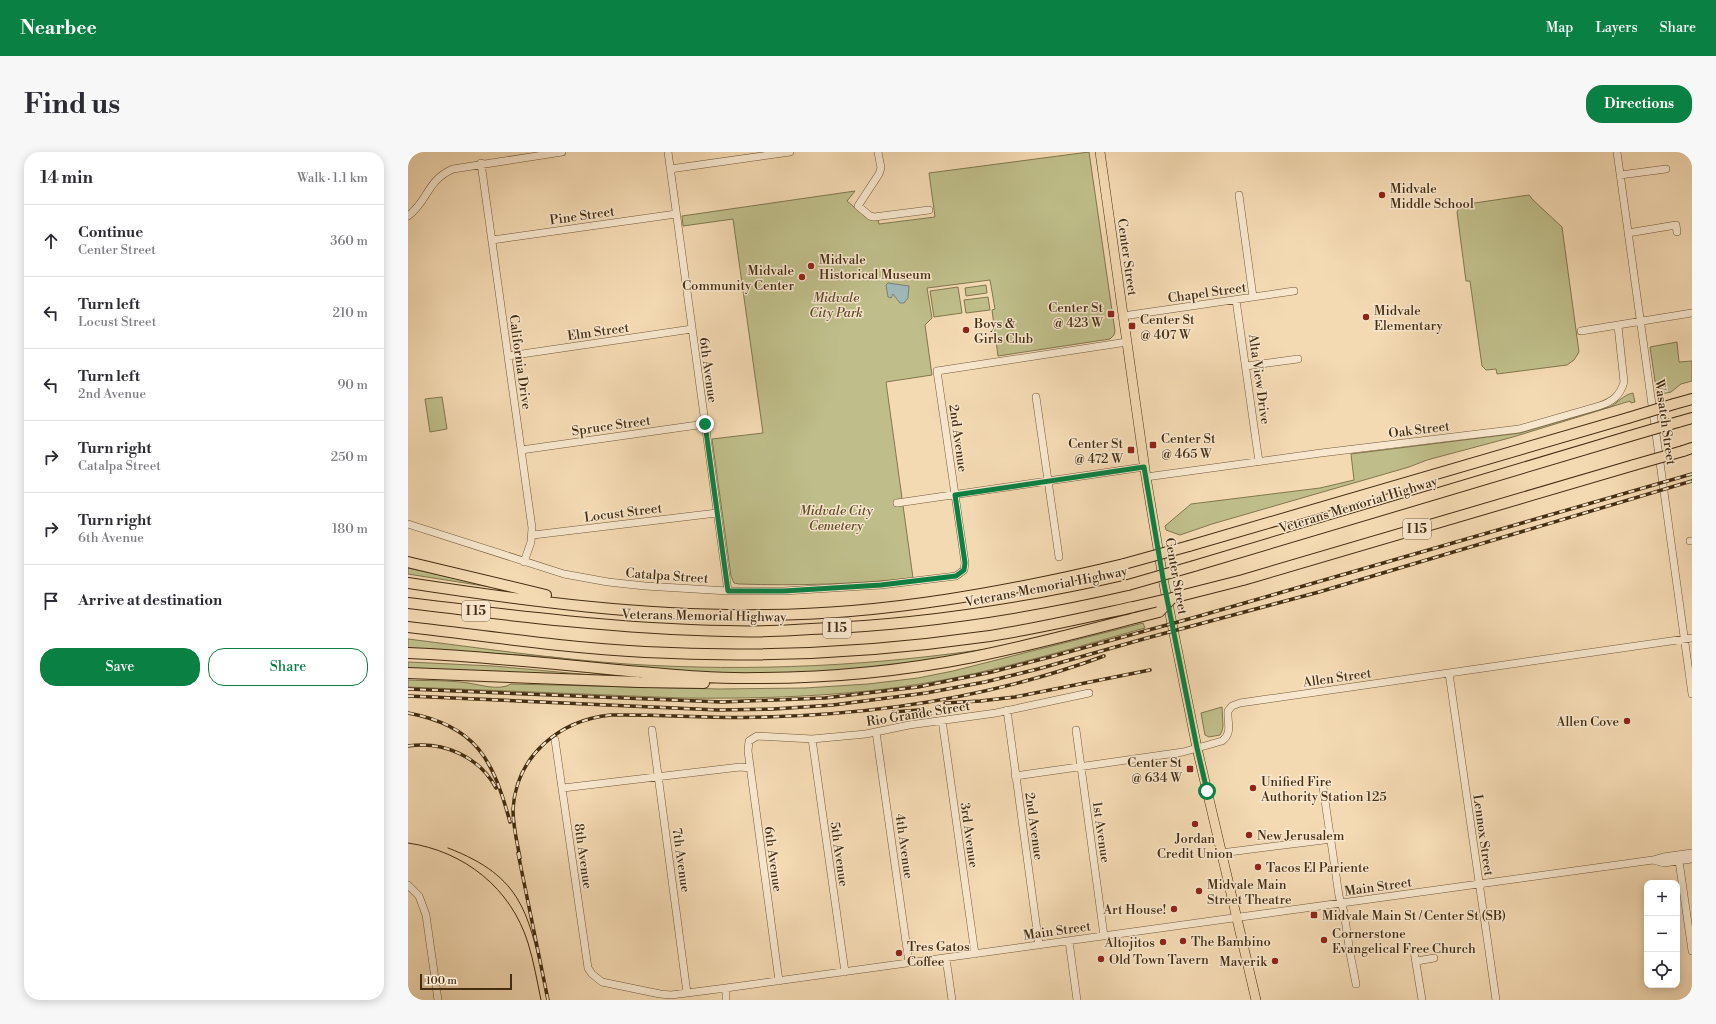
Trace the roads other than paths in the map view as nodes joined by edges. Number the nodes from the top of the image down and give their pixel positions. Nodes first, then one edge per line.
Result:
1 (562, 152) edge
2 (668, 152) edge
3 (790, 152) edge
4 (878, 152) edge
5 (1100, 152) edge
6 (1617, 152) edge
7 (481, 163) junction
8 (670, 169) junction
9 (1666, 169) dead end
10 (1620, 175) junction
11 (1239, 195) dead end
12 (929, 210) dead end
13 (676, 214) junction
14 (408, 216) edge
15 (1628, 232) junction
16 (1677, 232) dead end
17 (492, 240) junction
18 (1294, 291) dead end
19 (1253, 297) junction
20 (1236, 300) junction
21 (1692, 313) edge
22 (1123, 316) junction
23 (1640, 322) junction
24 (1618, 326) junction
25 (692, 329) junction
26 (1581, 331) dead end
27 (1127, 342) junction
28 (508, 356) junction
29 (1298, 359) dead end
30 (1246, 366) junction
31 (1036, 397) dead end
32 (1692, 399) edge
33 (1692, 418) edge
34 (705, 424) junction
35 (521, 450) junction
36 (1688, 450) edge
37 (1260, 462) junction
38 (1144, 467) junction
39 (1146, 478) junction
40 (1048, 481) junction
41 (955, 495) junction
42 (896, 503) dead end
43 (717, 513) junction
44 (408, 524) edge
45 (533, 535) junction
46 (1059, 557) dead end
47 (408, 562) edge
48 (524, 562) junction
49 (956, 576) joint
50 (408, 583) edge
51 (728, 591) junction
52 (1172, 598) junction
53 (408, 603) edge
54 (626, 610) junction
55 (408, 627) edge
56 (1692, 638) edge
57 (1684, 639) junction
58 (408, 654) edge
59 (408, 673) edge
60 (1449, 673) junction
61 (836, 675) junction
62 (1089, 693) dead end
63 (1692, 694) edge
64 (1007, 710) junction
65 (942, 720) junction
66 (652, 730) dead end
67 (1076, 730) dead end
68 (876, 732) junction
69 (812, 739) junction
70 (555, 740) dead end
71 (749, 740) joint
72 (1197, 748) junction
73 (1081, 767) junction
74 (750, 768) junction
75 (1015, 776) junction
76 (658, 777) junction
77 (1323, 787) dead end
78 (562, 788) junction
79 (1332, 838) junction
80 (1221, 853) junction
81 (1692, 853) edge
82 (1692, 859) edge
83 (1653, 860) junction
84 (1679, 861) junction
85 (1479, 884) junction
86 (408, 885) edge
87 (1342, 904) junction
88 (1237, 918) junction
89 (1104, 936) junction
90 (1069, 941) junction
91 (1039, 945) junction
92 (1414, 951) dead end
93 (1692, 951) edge
94 (975, 954) junction
95 (946, 958) junction
96 (1434, 958) dead end
97 (1417, 961) junction
98 (909, 963) junction
99 (845, 972) junction
100 (592, 974) joint
101 (779, 982) junction
102 (1356, 984) dead end
103 (726, 988) junction
104 (687, 993) junction
105 (438, 1000) edge
106 (726, 1000) edge
107 (952, 1000) edge
108 (1077, 1000) edge
109 (1256, 1000) edge
110 (1422, 1000) edge
111 (1496, 1000) edge

1 - 7 street
2 - 8 street, 6th Avenue
3 - 8 street
4 - 12 street
5 - 22 main road, Center Street
6 - 10 street, Wasatch Street
7 - 14 street
7 - 17 street, California Drive
8 - 13 street, 6th Avenue
9 - 10 street
10 - 15 street, Wasatch Street
11 - 19 street
13 - 17 street, Pine Street
13 - 25 street, 6th Avenue
15 - 16 street
15 - 23 street, Wasatch Street
17 - 28 street, California Drive
18 - 19 street, Chapel Street
19 - 20 street, Chapel Street
20 - 22 street, Chapel Street
20 - 30 street, Alta View Drive
21 - 23 street
22 - 27 main road, Center Street
23 - 24 street
23 - 57 street, Wasatch Street
24 - 26 street
24 - 37 street, Oak Street
25 - 28 street, Elm Street
25 - 34 street, 6th Avenue
27 - 38 main road, Center Street
27 - 41 street, 2nd Avenue
28 - 35 street, California Drive
29 - 30 street
30 - 37 street, Alta View Drive
31 - 40 street
32 - 54 highway, bridge
33 - 53 highway, Veterans Memorial Highway / I 15, bridge
34 - 35 street, Spruce Street
34 - 43 street, 6th Avenue
35 - 45 street, California Drive
36 - 52 highway, I 15, bridge
37 - 39 street, Oak Street
38 - 39 main road, Center Street
38 - 40 street
39 - 72 main road, Center Street
40 - 41 street
40 - 46 street
41 - 42 street
41 - 49 street, 2nd Avenue
43 - 45 street, Locust Street
43 - 51 street, 6th Avenue
44 - 48 street, Catalpa Street
45 - 48 street, California Drive
47 - 54 highway
48 - 51 street, Catalpa Street
49 - 51 street, Catalpa Street
50 - 54 highway
52 - 55 highway, I 15, bridge
52 - 61 highway, bridge
56 - 57 street, Allen Street
57 - 60 street, Allen Street
57 - 63 street, Wasatch Street
58 - 61 highway
59 - 61 highway
60 - 72 street, Allen Street
60 - 85 street, Lennox Street
62 - 64 street, Rio Grande Street
64 - 65 street, Rio Grande Street
64 - 75 street, 2nd Avenue
65 - 68 street, Rio Grande Street
65 - 94 street, 3rd Avenue
66 - 76 street, 7th Avenue
67 - 73 street, 1st Avenue
68 - 69 street, Rio Grande Street
68 - 98 street, 4th Avenue
69 - 71 street, Rio Grande Street
69 - 99 street, 5th Avenue
70 - 78 street, 8th Avenue
71 - 74 street, 6th Avenue
72 - 73 street, Allen Street
72 - 80 main road, Center Street
73 - 75 street, Allen Street
73 - 89 street, 1st Avenue
74 - 76 street
74 - 101 street, 6th Avenue
75 - 91 street, 2nd Avenue
76 - 78 street
76 - 104 street, 7th Avenue
77 - 79 street
78 - 100 street, 8th Avenue
79 - 80 street
79 - 87 street
80 - 88 main road, Center Street
81 - 83 street, Main Street
82 - 84 street, Main Street
83 - 84 street, Main Street
83 - 85 street, Main Street
84 - 93 street
85 - 87 street, Main Street
85 - 111 street, Lennox Street
86 - 105 street
87 - 88 street, Main Street
87 - 102 street
88 - 89 street, Main Street
88 - 109 main road, Center Street
89 - 90 street, Main Street
90 - 91 street, Main Street
90 - 108 street
91 - 94 street, Main Street
92 - 97 street
94 - 95 street, Main Street
95 - 98 street, Main Street
95 - 107 street
96 - 97 street
97 - 110 street
98 - 99 street, Main Street
99 - 101 street, Main Street
100 - 104 street, Main Street
101 - 103 street, Main Street
103 - 104 street, Main Street
103 - 106 street

